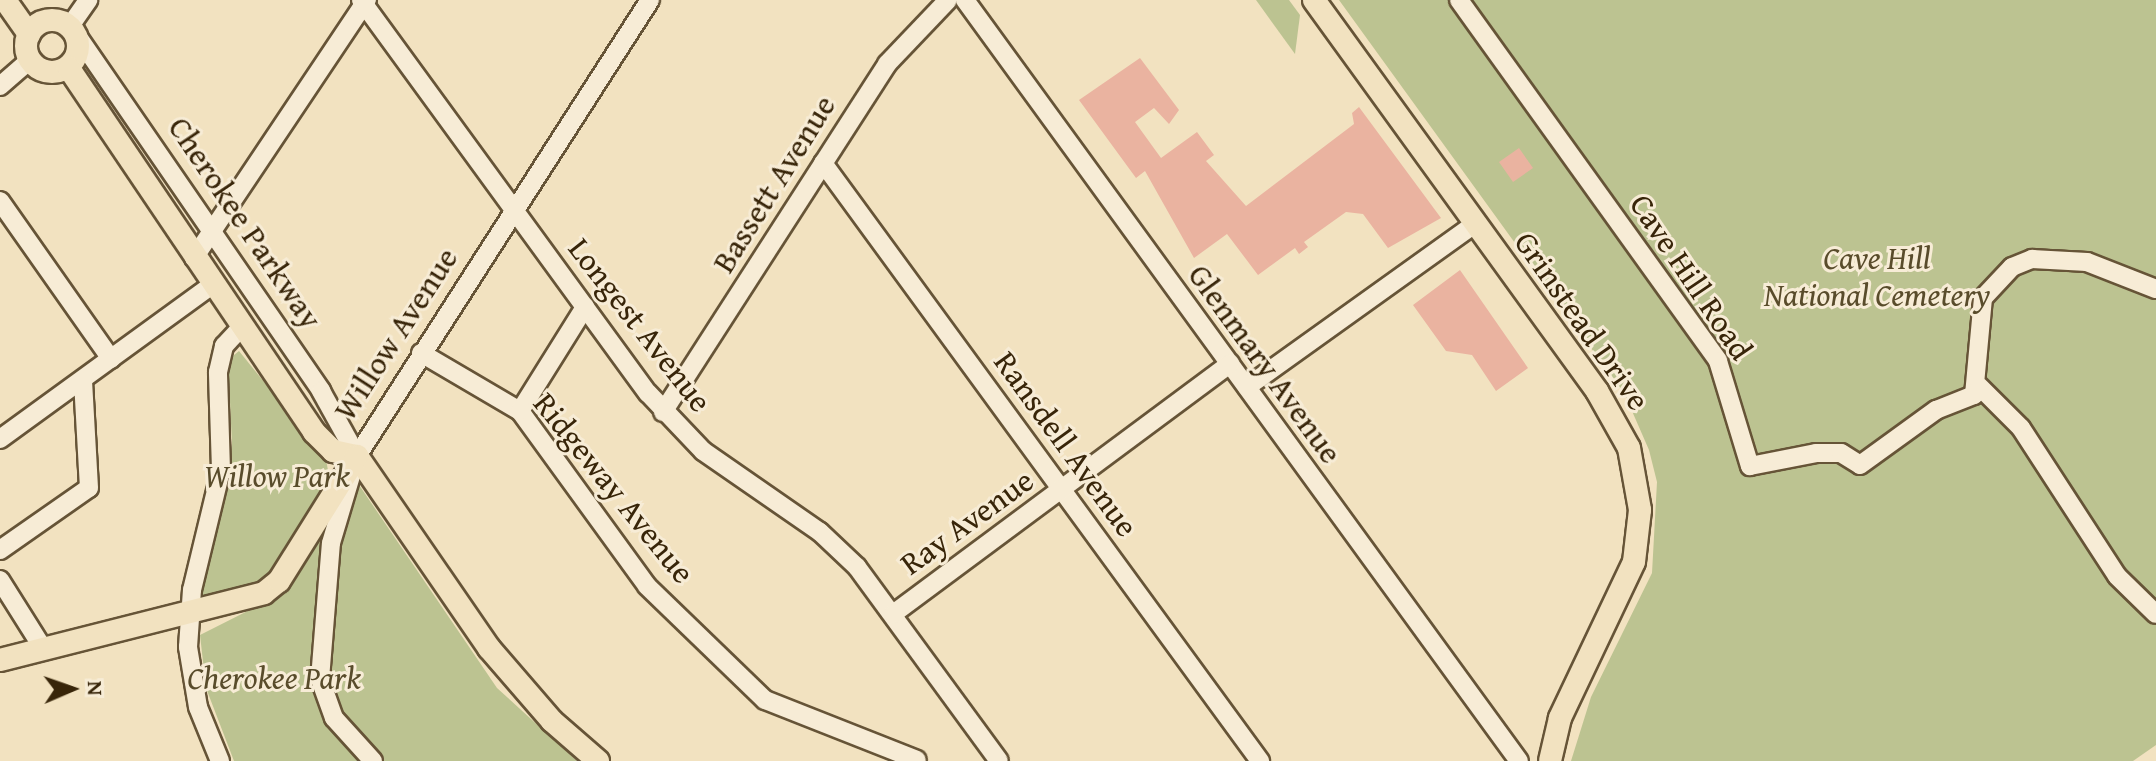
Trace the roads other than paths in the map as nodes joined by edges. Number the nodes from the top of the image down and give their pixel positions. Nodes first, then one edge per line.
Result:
1 (5, 0) edge
2 (88, 0) edge
3 (650, 0) edge
4 (948, 0) edge
5 (965, 0) edge
6 (1314, 0) edge
7 (1459, 0) edge
8 (364, 2) edge
9 (72, 28) junction
10 (29, 34) junction
11 (30, 60) junction
12 (68, 67) junction
13 (0, 86) edge
14 (823, 163) junction
15 (0, 201) edge
16 (514, 210) junction
17 (1475, 224) junction
18 (214, 235) junction
19 (194, 258) junction
20 (212, 285) junction
21 (2156, 289) edge
22 (585, 307) junction
23 (241, 328) junction
24 (421, 353) junction
25 (111, 359) junction
26 (1230, 364) junction
27 (83, 381) junction
28 (1979, 386) junction
29 (1247, 387) junction
30 (520, 411) junction
31 (663, 412) junction
32 (0, 439) edge
33 (357, 456) junction
34 (1062, 490) junction
35 (0, 550) edge
36 (0, 580) edge
37 (189, 614) junction
38 (893, 614) junction
39 (2156, 614) edge
40 (44, 650) junction
41 (0, 660) edge
42 (917, 760) edge
43 (220, 761) edge
44 (373, 761) edge
45 (598, 761) edge
46 (999, 761) edge
47 (1260, 761) edge
48 (1519, 761) edge
49 (1550, 761) edge

1 - 10 main road
2 - 9 street
3 - 16 street, Willow Avenue
4 - 14 street, Bassett Avenue
5 - 26 street, Glenmary Avenue
6 - 17 main road, Grinstead Drive
7 - 28 street, Cave Hill Road
8 - 16 street, Longest Avenue
8 - 18 street
9 - 10 main road
9 - 12 main road
9 - 18 street, Cherokee Parkway
10 - 11 main road
11 - 12 main road
11 - 13 street
12 - 19 main road, Cherokee Parkway
14 - 31 street, Bassett Avenue
14 - 34 street, Ransdell Avenue
15 - 25 street
16 - 22 street, Longest Avenue
16 - 24 street, Willow Avenue
17 - 29 street
17 - 49 main road, Grinstead Drive
18 - 19 street
18 - 33 street, Cherokee Parkway
19 - 20 main road, Cherokee Parkway
20 - 23 main road, Cherokee Parkway
20 - 25 street
21 - 28 street
22 - 30 street
22 - 31 street, Longest Avenue
23 - 33 main road, Cherokee Parkway
23 - 37 street
24 - 30 street, Ridgeway Avenue
24 - 33 street, Willow Avenue
25 - 27 street
26 - 29 street, Glenmary Avenue
26 - 34 street, Ray Avenue
27 - 32 street
27 - 35 street
28 - 39 street
29 - 48 street, Glenmary Avenue
30 - 42 street, Ridgeway Avenue
31 - 38 street, Longest Avenue
33 - 37 main road, Willow Avenue
33 - 44 street
33 - 45 main road, Cherokee Parkway
34 - 38 street, Ray Avenue
34 - 47 street, Ransdell Avenue
36 - 40 street
37 - 40 main road, Willow Avenue
37 - 43 street
38 - 46 street, Longest Avenue
40 - 41 main road, Willow Avenue

